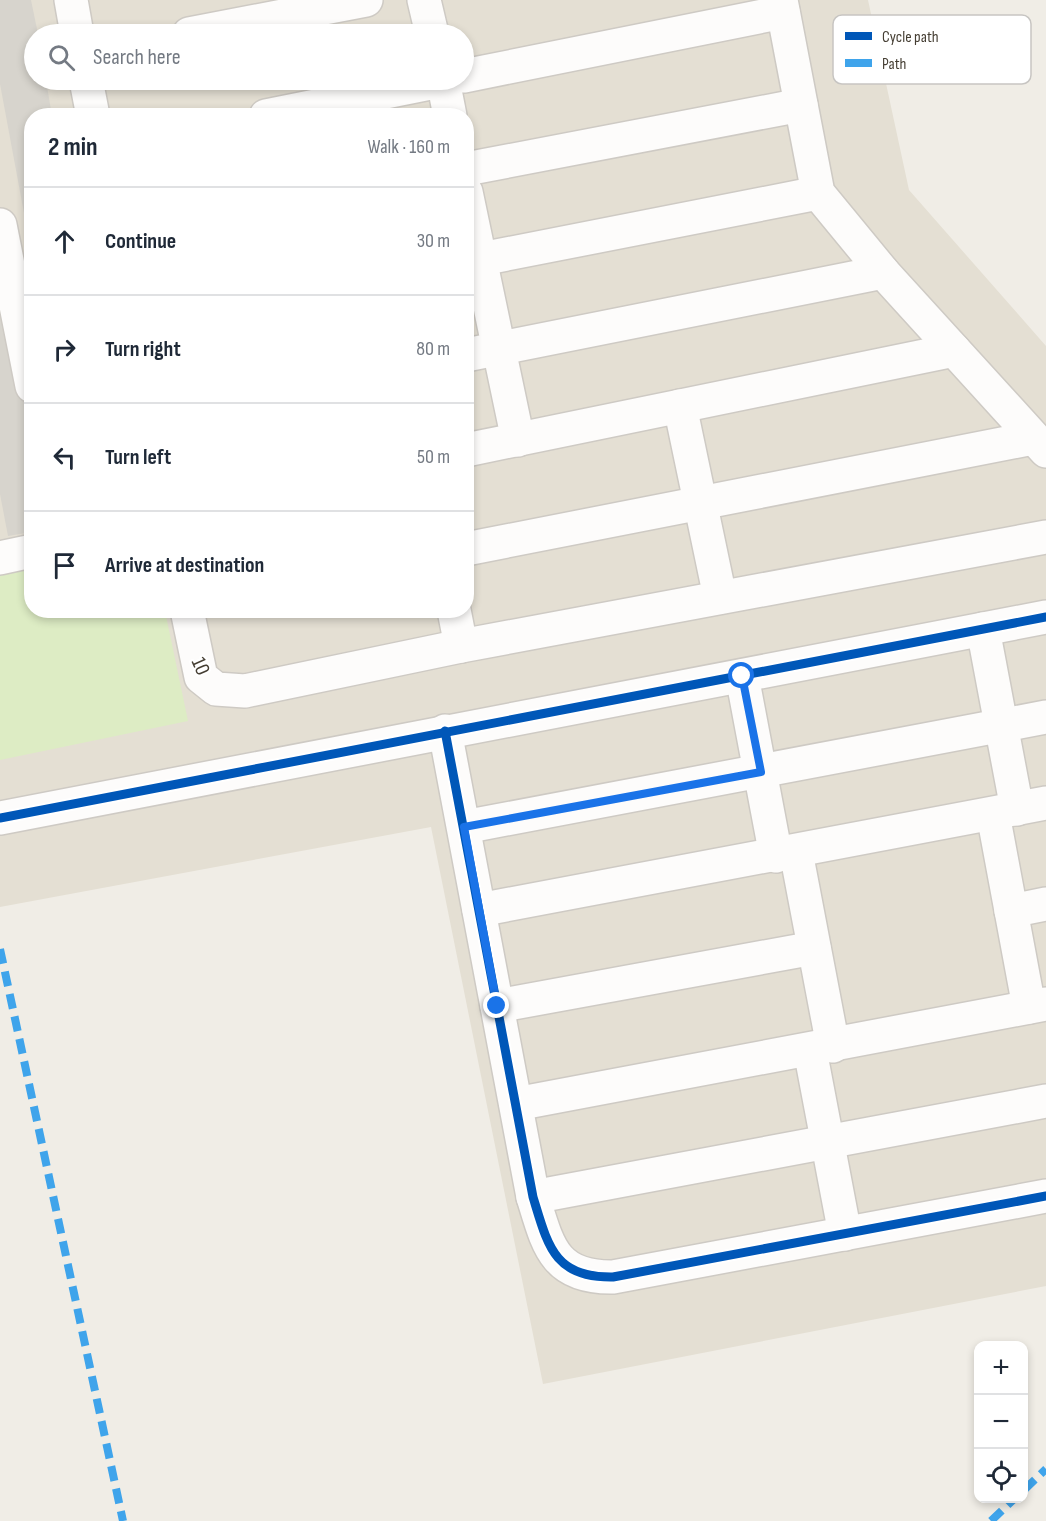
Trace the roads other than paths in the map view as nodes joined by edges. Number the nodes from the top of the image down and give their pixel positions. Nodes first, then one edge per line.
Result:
1 (71, 0) edge
2 (366, 0) edge
3 (424, 0) edge
4 (782, 6) edge
5 (75, 24) edge
6 (241, 24) edge
7 (430, 24) edge
8 (474, 74) edge
9 (88, 90) edge
10 (395, 90) edge
11 (446, 90) edge
12 (801, 105) junction
13 (91, 108) edge
14 (306, 108) edge
15 (449, 108) edge
16 (474, 167) edge
17 (818, 193) junction
18 (0, 225) edge
19 (13, 260) edge
20 (474, 260) edge
21 (883, 272) junction
22 (24, 333) edge
23 (499, 348) junction
24 (954, 350) junction
25 (474, 353) edge
26 (680, 406) junction
27 (518, 440) junction
28 (1040, 445) edge
29 (474, 448) edge
30 (699, 504) junction
31 (1046, 537) edge
32 (474, 547) edge
33 (24, 553) edge
34 (0, 558) edge
35 (720, 597) junction
36 (1046, 617) edge
37 (189, 618) edge
38 (456, 618) edge
39 (983, 629) junction
40 (461, 646) junction
41 (742, 676) junction
42 (1046, 717) edge
43 (1001, 725) junction
44 (445, 731) junction
45 (761, 772) junction
46 (1019, 809) edge
47 (0, 818) edge
48 (464, 827) junction
49 (786, 854) junction
50 (1046, 904) edge
51 (479, 910) junction
52 (1011, 911) junction
53 (814, 948) junction
54 (497, 1006) junction
55 (1038, 1006) edge
56 (821, 1048) junction
57 (1046, 1101) edge
58 (516, 1104) junction
59 (828, 1143) junction
60 (1046, 1196) edge
61 (534, 1197) junction
62 (845, 1234) junction

1 - 5 street
2 - 6 street
3 - 7 street
4 - 8 street
4 - 12 street
9 - 13 street
10 - 14 street
11 - 15 street
12 - 16 street
12 - 17 street
17 - 20 street
17 - 21 street
18 - 19 street
19 - 22 street
20 - 23 street
21 - 23 street
21 - 24 street
23 - 25 street
23 - 27 street
24 - 26 street
24 - 28 street
26 - 27 street
26 - 30 street
27 - 29 street
28 - 30 street
30 - 32 street
30 - 35 street
31 - 35 street, 10
33 - 34 street
35 - 40 street, 10
36 - 39 street
37 - 40 street, 10
38 - 40 street
39 - 41 street
39 - 43 street
41 - 44 street
41 - 45 street
42 - 43 street
43 - 45 street
43 - 46 street
44 - 47 street
44 - 48 street
45 - 48 street
45 - 49 street
46 - 49 street
46 - 52 street
48 - 51 street
49 - 51 street
49 - 53 street
50 - 52 street
51 - 54 street
52 - 55 street
53 - 54 street
53 - 56 street
54 - 58 street
55 - 56 street
56 - 58 street
56 - 59 street
57 - 59 street
58 - 61 street
59 - 61 street
59 - 62 street
60 - 62 street
61 - 62 street

